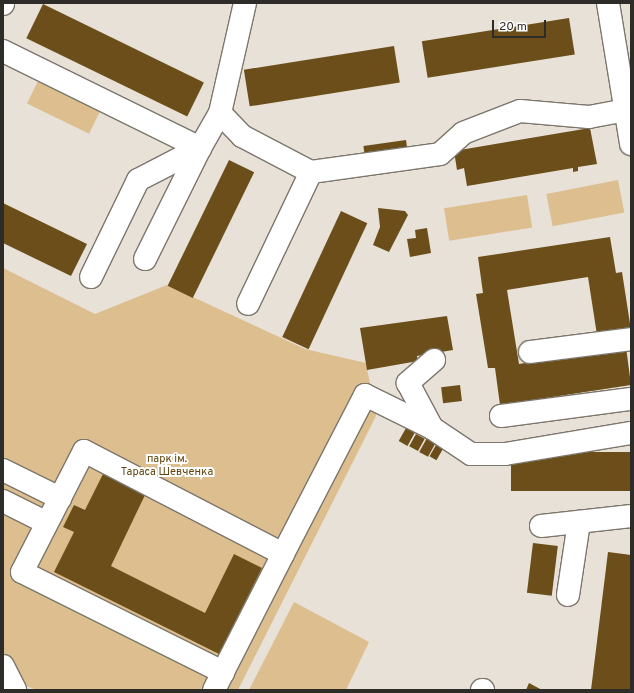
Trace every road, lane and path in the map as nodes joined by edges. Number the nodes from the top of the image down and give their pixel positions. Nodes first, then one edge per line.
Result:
1 (245, 3) edge
2 (608, 3) edge
3 (3, 51) edge
4 (628, 110) edge
5 (220, 113) junction
6 (631, 144) edge
7 (200, 148) junction
8 (311, 172) junction
9 (145, 259) dead end
10 (91, 277) dead end
11 (248, 304) dead end
12 (631, 339) edge
13 (530, 352) dead end
14 (434, 360) dead end
15 (631, 399) edge
16 (501, 416) dead end
17 (432, 428) junction
18 (631, 433) edge
19 (3, 470) edge
20 (60, 498) junction
21 (3, 500) edge
22 (631, 516) edge
23 (579, 522) junction
24 (47, 523) junction
25 (541, 526) dead end
26 (283, 554) junction
27 (568, 595) dead end
28 (3, 666) edge
29 (218, 681) edge
30 (15, 690) edge

1 - 5 street
2 - 4 street
3 - 7 street
4 - 6 street
4 - 8 street
5 - 7 street
5 - 8 street
7 - 9 street
7 - 10 street
8 - 11 street
12 - 13 street
14 - 17 street
15 - 16 street
17 - 18 street
17 - 26 street
19 - 20 street
20 - 24 street
20 - 26 street
21 - 24 street
22 - 23 street
23 - 25 street
23 - 27 street
24 - 29 street
26 - 29 street
28 - 30 street

